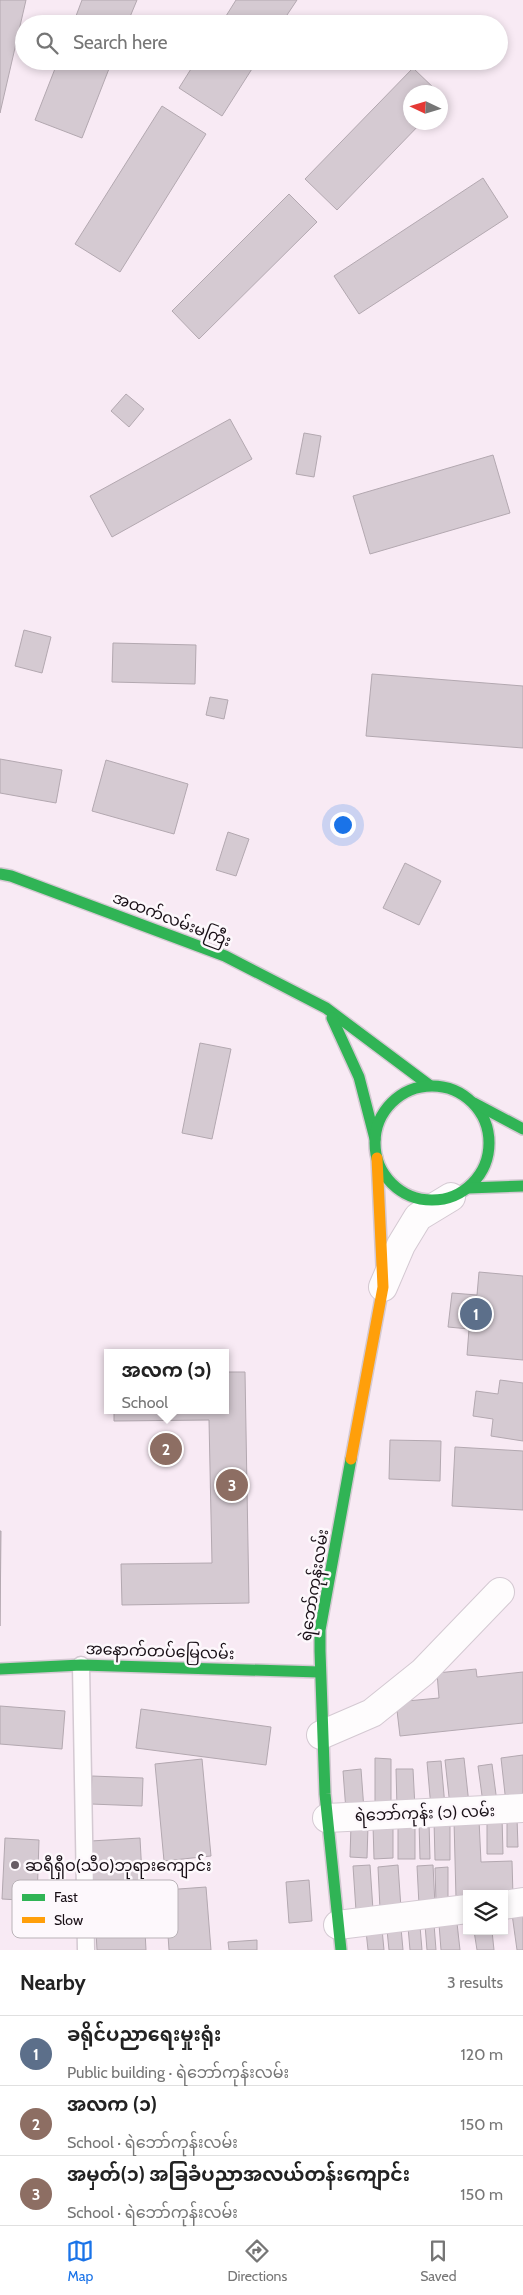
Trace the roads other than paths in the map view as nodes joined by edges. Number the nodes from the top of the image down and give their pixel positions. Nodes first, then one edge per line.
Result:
1 (0, 874) edge
2 (326, 1008) junction
3 (429, 1085) junction
4 (474, 1103) junction
5 (523, 1128) edge
6 (375, 1139) junction
7 (377, 1158) junction
8 (523, 1186) edge
9 (459, 1192) junction
10 (383, 1287) junction
11 (500, 1592) dead end
12 (81, 1665) junction
13 (0, 1669) edge
14 (319, 1672) junction
15 (321, 1736) junction
16 (523, 1808) edge
17 (327, 1818) junction
18 (85, 1880) edge
19 (523, 1902) edge
20 (508, 1904) edge
21 (463, 1910) edge
22 (340, 1938) edge

1 - 2 street, အထက်လမ်းမကြီး
2 - 3 street, အထက်လမ်းမကြီး
2 - 6 street
3 - 4 street
3 - 6 street
4 - 5 street
4 - 9 street
6 - 7 street
7 - 9 street
7 - 10 street, ရဲဘော်ကုန်းလမ်း
8 - 9 street
9 - 10 street
10 - 14 street, ရဲဘော်ကုန်းလမ်း
11 - 15 street
12 - 13 street, အနောက်တပ်မြေလမ်း
12 - 14 street, အနောက်တပ်မြေလမ်း
12 - 18 lane
14 - 15 street, ရဲဘော်ကုန်းလမ်း
15 - 17 street, ရဲဘော်ကုန်းလမ်း
16 - 17 street, ရဲဘော်ကုန်း (၁) လမ်း
17 - 22 street, ရဲဘော်ကုန်းလမ်း
19 - 20 street
21 - 22 street

